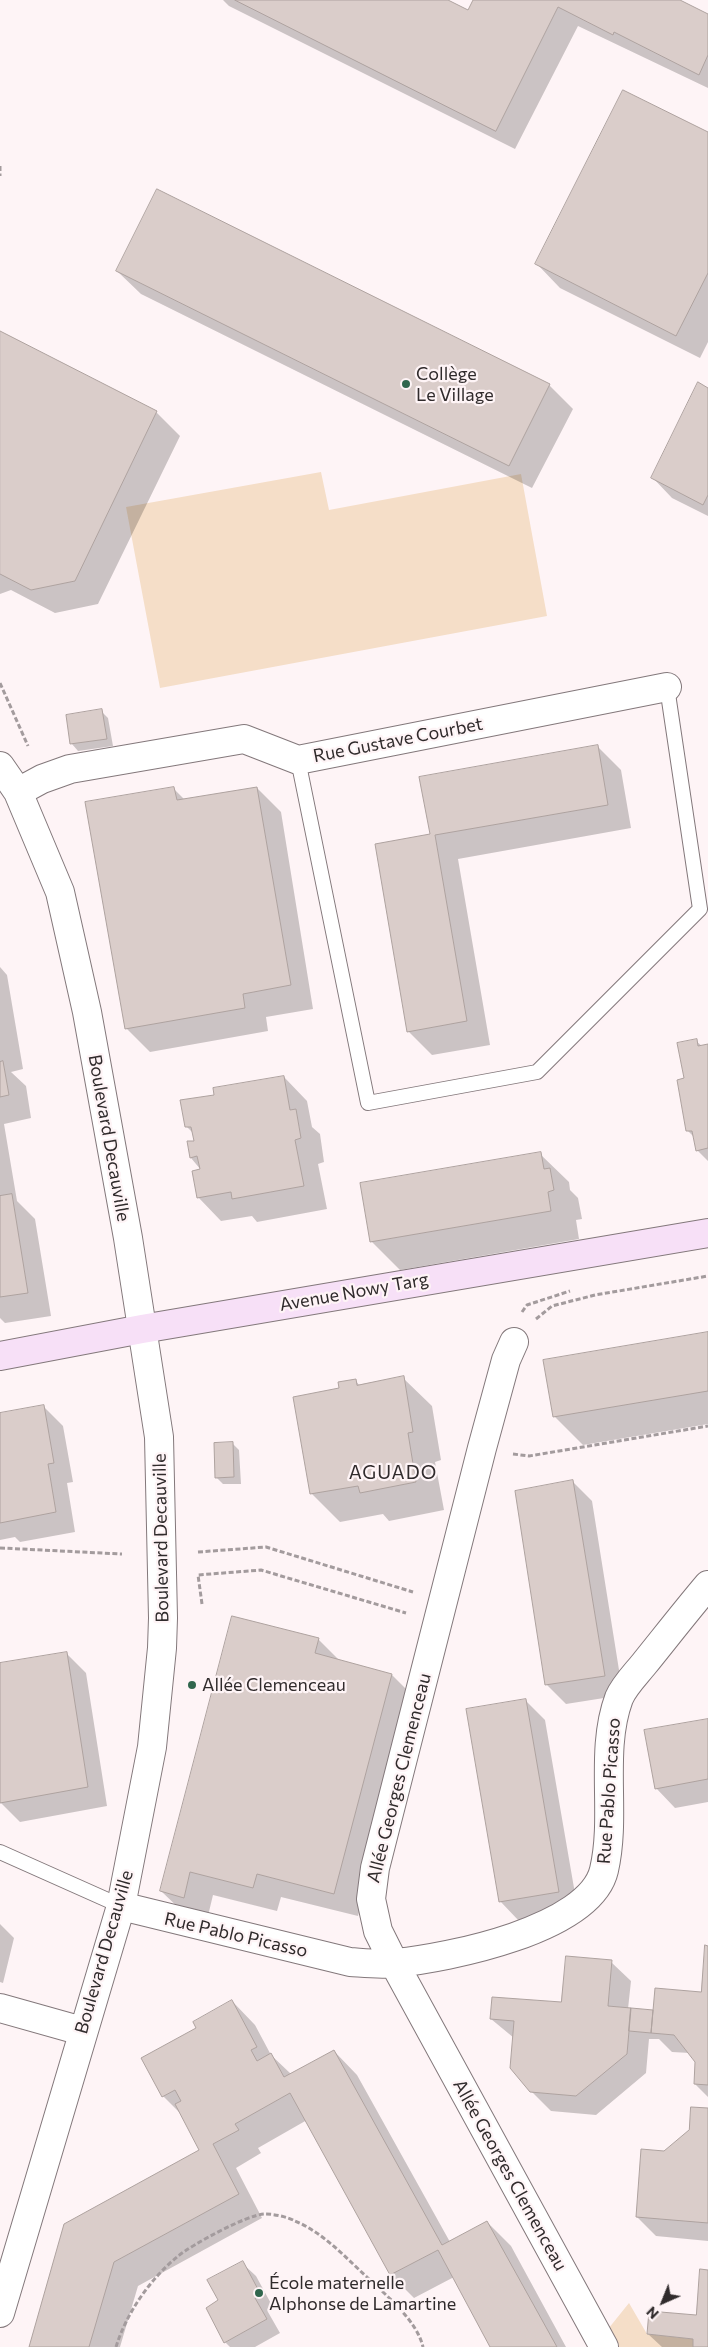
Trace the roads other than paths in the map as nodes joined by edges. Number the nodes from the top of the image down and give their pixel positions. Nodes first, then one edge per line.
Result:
1 (667, 687) joint
2 (298, 760) junction
3 (0, 766) edge
4 (18, 792) junction
5 (708, 1233) edge
6 (142, 1329) junction
7 (514, 1342) road end
8 (0, 1356) edge
9 (708, 1585) edge
10 (0, 1852) edge
11 (121, 1906) junction
12 (394, 1963) junction
13 (0, 2008) edge
14 (82, 2031) junction
15 (0, 2313) edge
16 (604, 2347) edge

1 - 2 street, Rue Gustave Courbet
1 - 2 lane
2 - 4 street, Rue Gustave Courbet
3 - 4 street, Boulevard Decauville
4 - 6 street, Boulevard Decauville
5 - 6 street, Avenue Nowy Targ
6 - 8 street, Avenue Nowy Targ
6 - 11 street, Boulevard Decauville
7 - 12 street, Allée Georges Clemenceau
9 - 12 street, Rue Pablo Picasso
10 - 11 lane
11 - 12 street, Rue Pablo Picasso
11 - 14 street, Boulevard Decauville
12 - 16 street, Allée Georges Clemenceau
13 - 14 street
14 - 15 street, Boulevard Decauville

